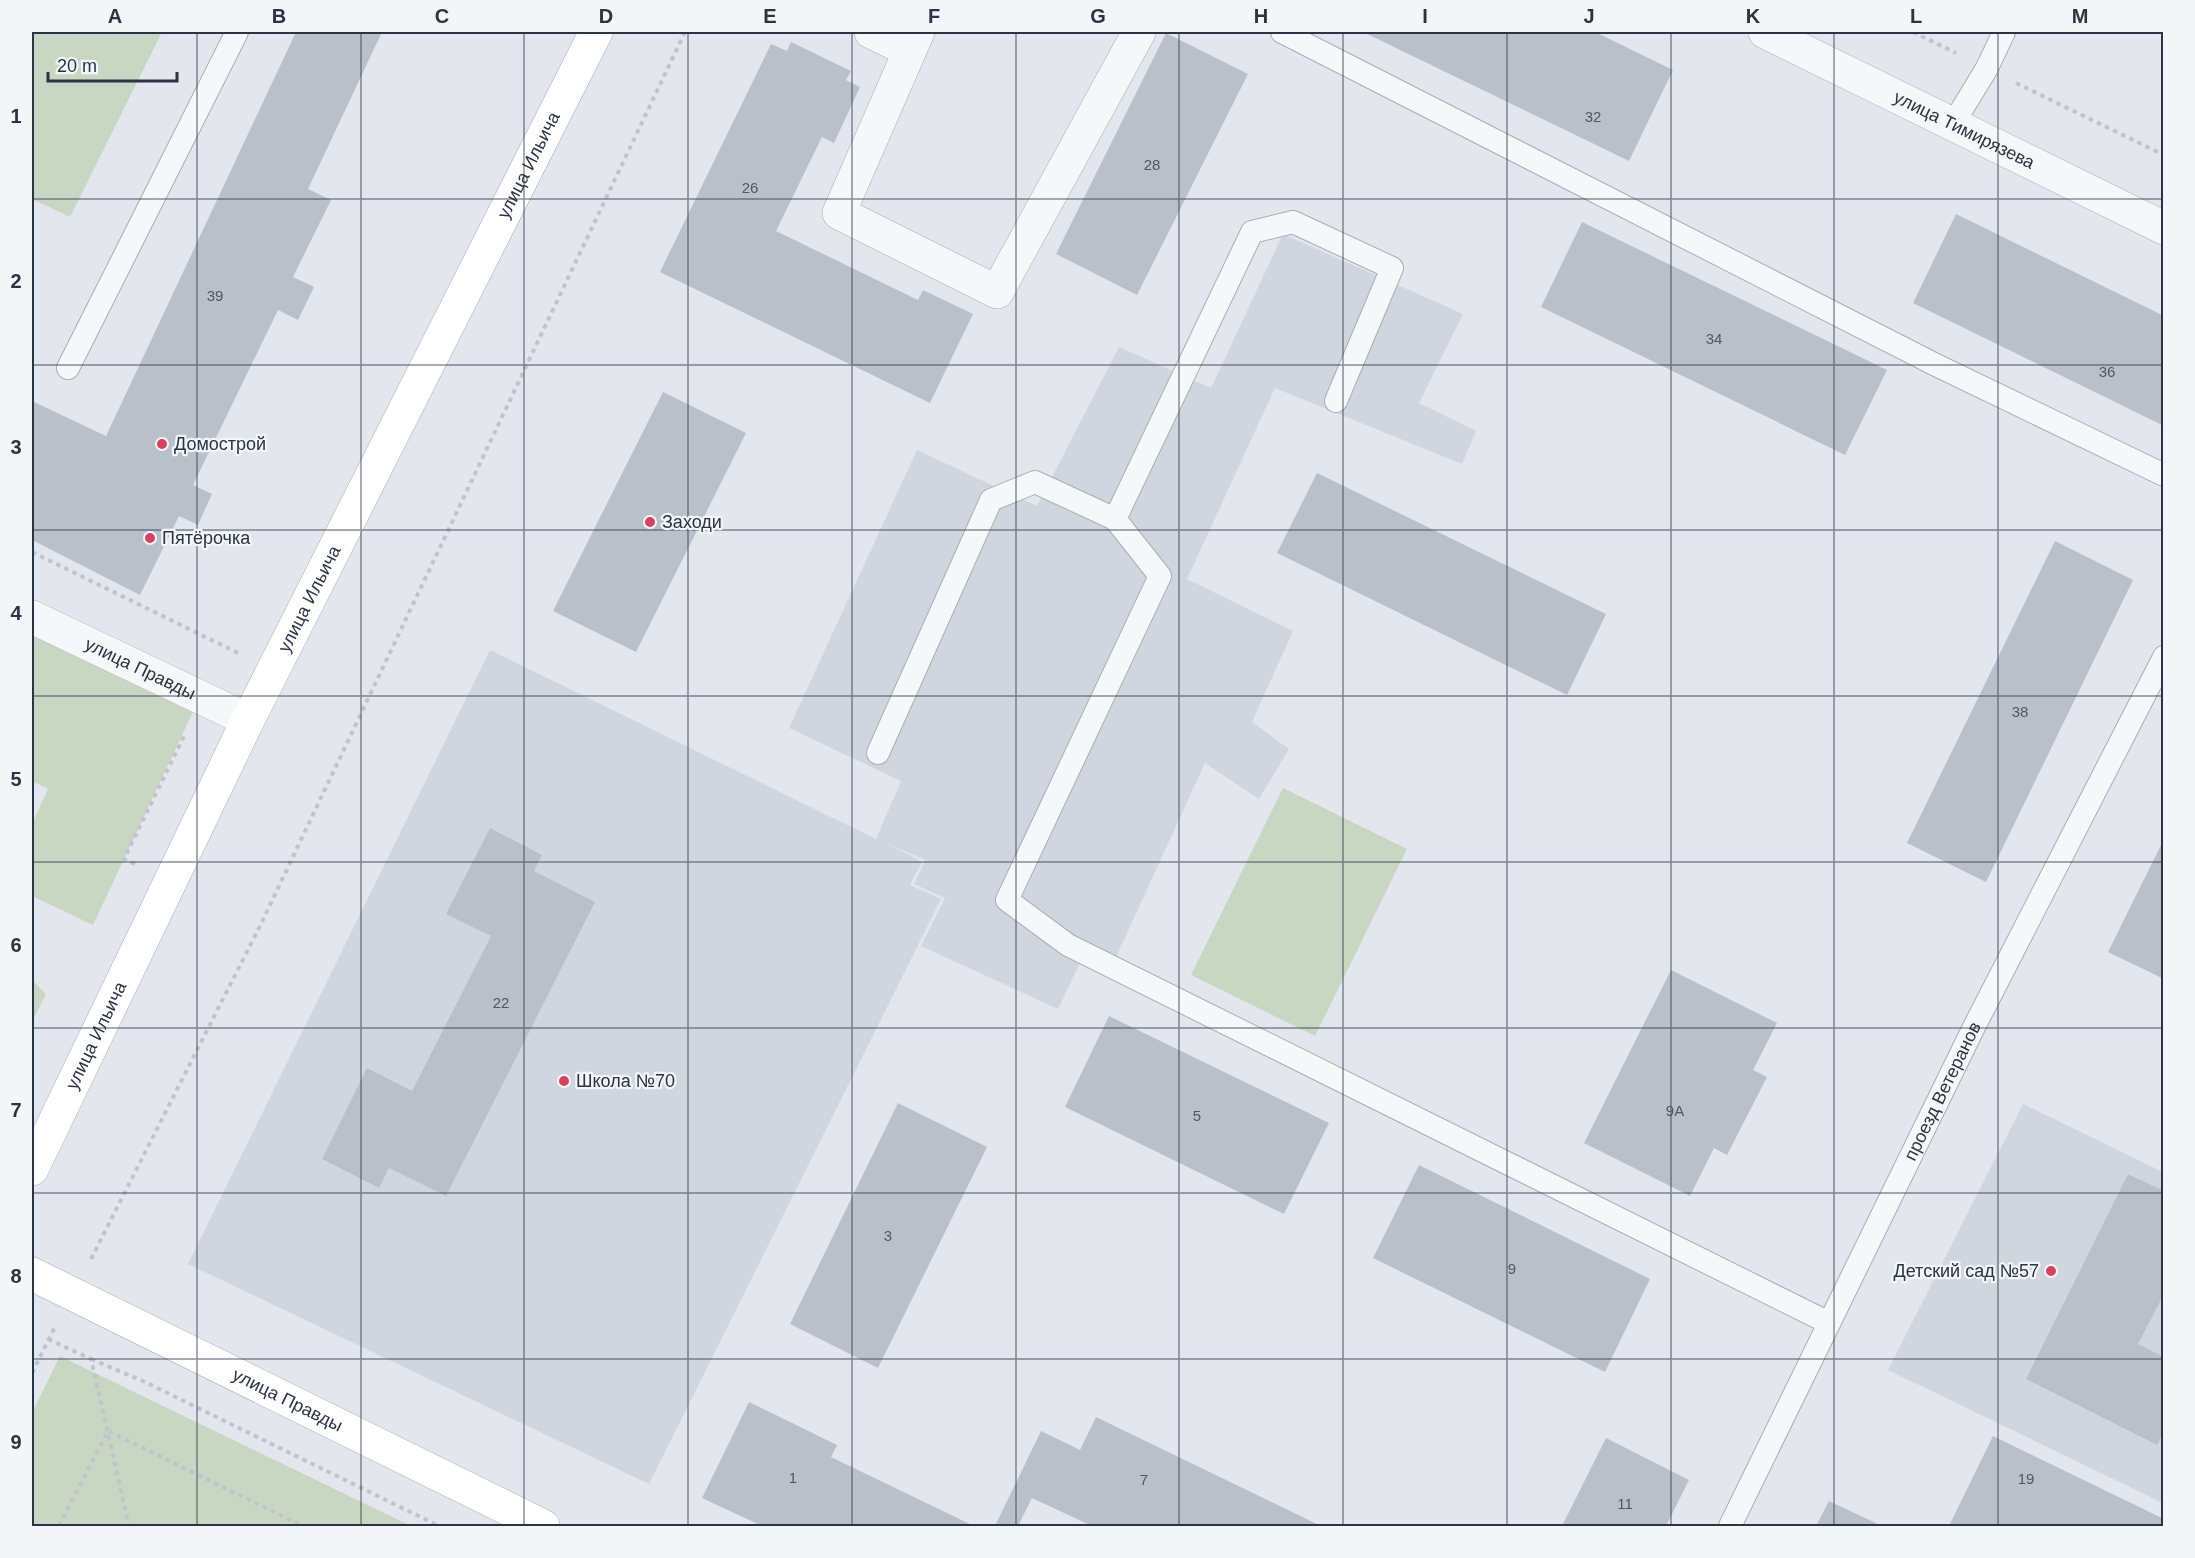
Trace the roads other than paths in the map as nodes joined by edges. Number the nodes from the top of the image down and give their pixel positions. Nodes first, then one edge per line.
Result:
1 (237, 32) edge
2 (596, 32) edge
3 (871, 32) edge
4 (1139, 32) edge
5 (1282, 32) edge
6 (1765, 32) edge
7 (2004, 32) edge
8 (913, 41) edge
9 (1953, 124) junction
10 (2163, 228) edge
11 (68, 368) dead end
12 (1336, 401) dead end
13 (2163, 475) edge
14 (1115, 519) junction
15 (32, 617) edge
16 (2163, 657) edge
17 (248, 720) junction
18 (878, 753) dead end
19 (32, 1169) edge
20 (32, 1274) edge
21 (1829, 1323) junction
22 (543, 1527) edge
23 (1730, 1527) edge

1 - 11 lane
2 - 17 street, улица Ильича
3 - 8 street
4 - 8 street
5 - 13 lane
6 - 9 street, улица Тимирязева
7 - 9 lane
9 - 10 street, улица Тимирязева
12 - 14 lane
14 - 18 lane
14 - 21 lane
15 - 17 street, улица Правды
16 - 21 lane, проезд Ветеранов
17 - 19 street, улица Ильича
20 - 22 street, улица Правды
21 - 23 lane, проезд Ветеранов

